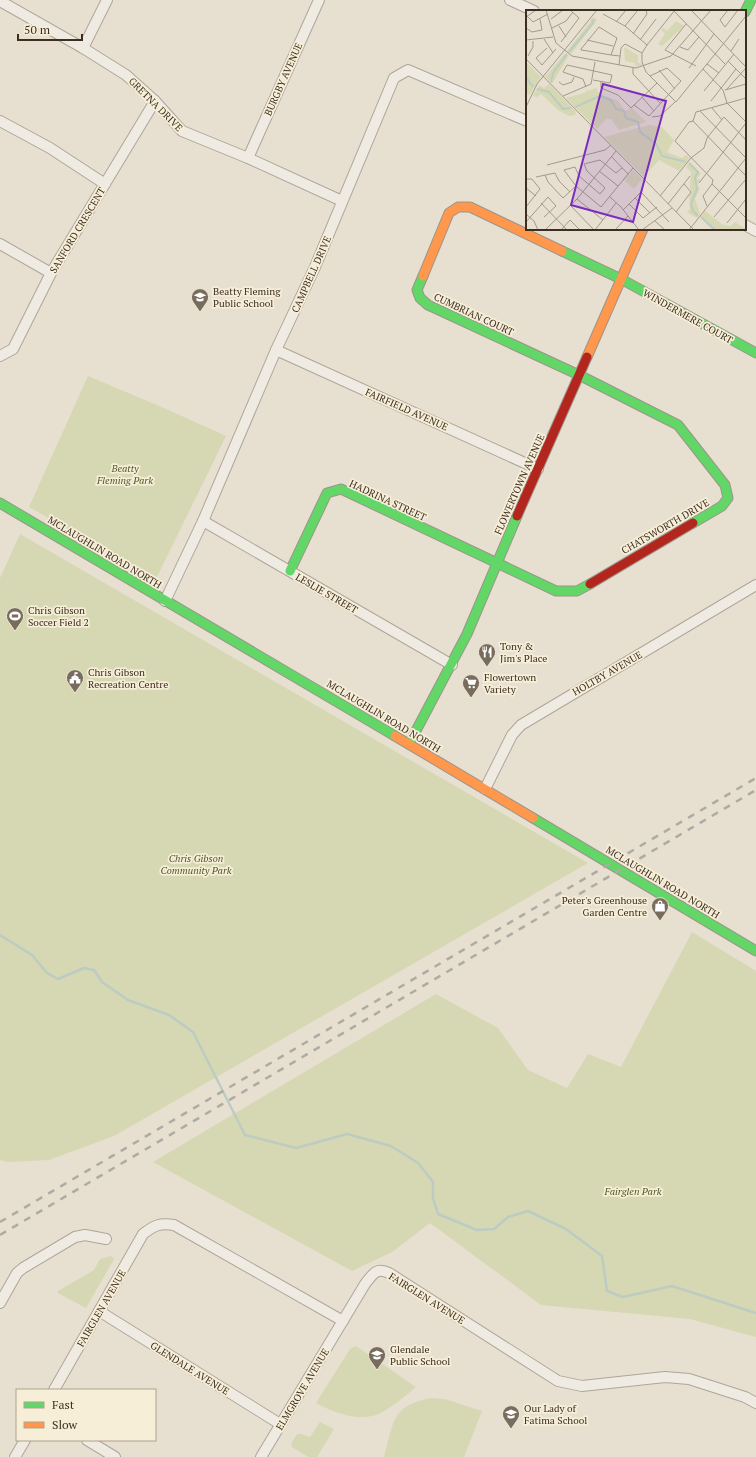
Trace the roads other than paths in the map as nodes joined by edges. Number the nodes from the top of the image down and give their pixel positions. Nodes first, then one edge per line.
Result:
1 (0, 0) edge
2 (107, 0) edge
3 (319, 0) edge
4 (510, 0) edge
5 (751, 0) edge
6 (532, 10) edge
7 (746, 10) edge
8 (83, 48) junction
9 (156, 101) junction
10 (0, 121) edge
11 (526, 122) edge
12 (248, 158) junction
13 (104, 184) junction
14 (342, 201) junction
15 (746, 226) edge
16 (643, 230) edge
17 (756, 231) edge
18 (0, 244) edge
19 (51, 273) junction
20 (621, 279) junction
21 (276, 350) junction
22 (756, 353) edge
23 (0, 356) edge
24 (579, 375) junction
25 (538, 469) junction
26 (0, 503) edge
27 (203, 521) junction
28 (496, 563) junction
29 (290, 571) junction
30 (756, 585) edge
31 (165, 601) junction
32 (452, 665) junction
33 (409, 744) junction
34 (485, 789) junction
35 (756, 951) edge
36 (106, 1239) dead end
37 (0, 1303) edge
38 (99, 1312) junction
39 (343, 1321) junction
40 (55, 1389) edge
41 (756, 1403) edge
42 (280, 1424) junction
43 (24, 1441) edge
44 (89, 1441) edge
45 (15, 1457) edge
46 (115, 1457) edge
47 (261, 1457) edge

1 - 8 street, GRETNA DRIVE
2 - 8 street
3 - 12 street, BURGBY AVENUE
4 - 6 street
5 - 7 street
8 - 9 street, GRETNA DRIVE
9 - 12 street, GRETNA DRIVE
9 - 13 street, SANFORD CRESCENT
10 - 13 street
11 - 14 street, CAMPBELL DRIVE
12 - 14 street, GRETNA DRIVE
13 - 19 street, SANFORD CRESCENT
14 - 21 street, CAMPBELL DRIVE
15 - 17 street
16 - 20 street, FLOWERTOWN AVENUE
18 - 19 street
19 - 23 street, SANFORD CRESCENT
20 - 22 street, WINDERMERE COURT
20 - 24 street, FLOWERTOWN AVENUE
20 - 24 street, CUMBRIAN COURT
21 - 25 street, FAIRFIELD AVENUE
21 - 27 street, CAMPBELL DRIVE
24 - 25 street, FLOWERTOWN AVENUE
24 - 28 street, CHATSWORTH DRIVE
25 - 28 street, FLOWERTOWN AVENUE
26 - 31 street, MCLAUGHLIN ROAD NORTH
27 - 29 street, LESLIE STREET
27 - 31 street, CAMPBELL DRIVE
28 - 29 street, HADRINA STREET
28 - 32 street, FLOWERTOWN AVENUE
29 - 32 street, LESLIE STREET
30 - 34 street, HOLTBY AVENUE
31 - 33 street, MCLAUGHLIN ROAD NORTH
32 - 33 street, FLOWERTOWN AVENUE
33 - 34 street, MCLAUGHLIN ROAD NORTH
34 - 35 street, MCLAUGHLIN ROAD NORTH
36 - 37 street
38 - 39 street, FAIRGLEN AVENUE
38 - 40 street, FAIRGLEN AVENUE
38 - 42 street, GLENDALE AVENUE
39 - 41 street, FAIRGLEN AVENUE
39 - 42 street, ELMGROVE AVENUE
42 - 47 street, ELMGROVE AVENUE
43 - 45 street
44 - 46 street

